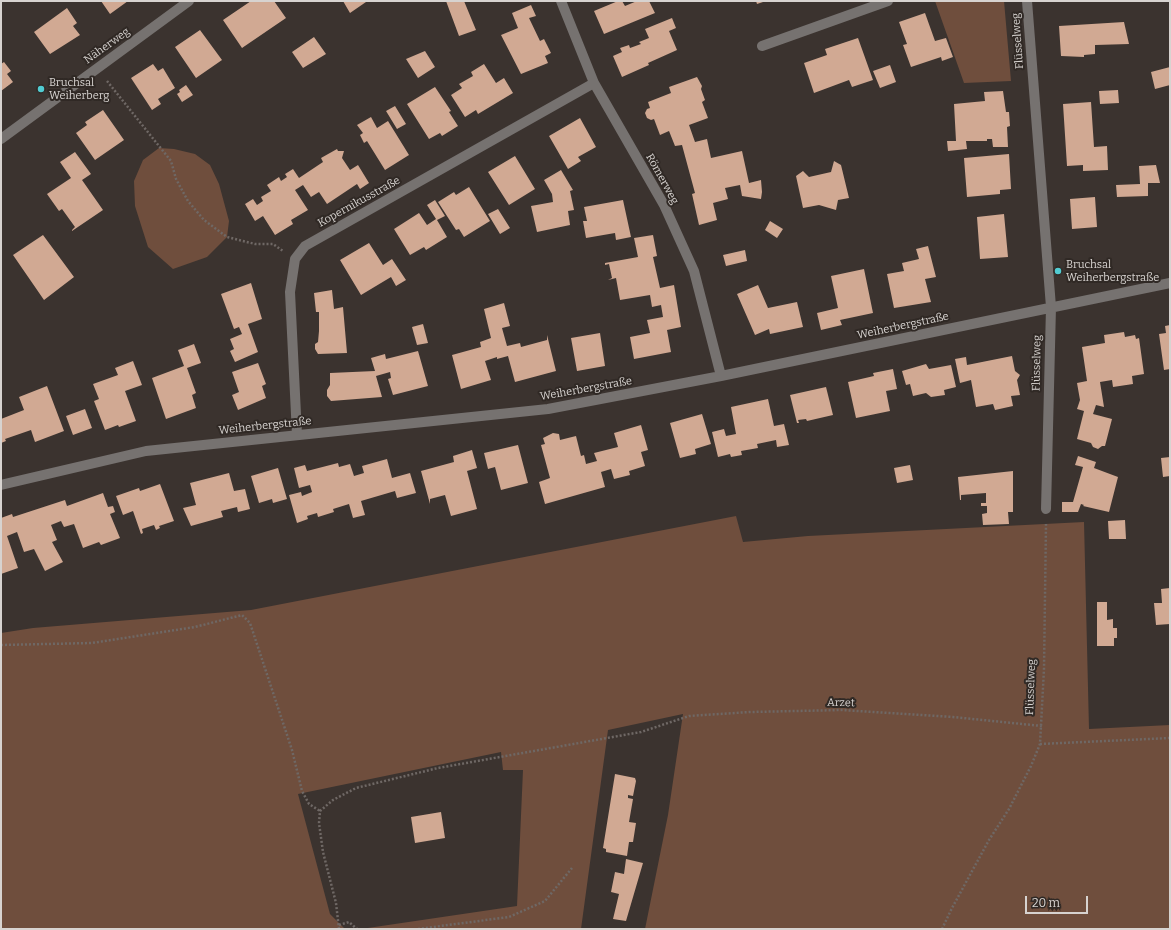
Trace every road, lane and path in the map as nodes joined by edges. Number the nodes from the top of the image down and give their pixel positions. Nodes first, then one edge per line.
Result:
1 (189, 1) edge
2 (561, 1) edge
3 (888, 1) edge
4 (1027, 1) edge
5 (762, 46) dead end
6 (98, 67) junction
7 (594, 83) junction
8 (1, 140) edge
9 (294, 259) junction
10 (1170, 283) edge
11 (1051, 308) junction
12 (721, 376) junction
13 (297, 435) junction
14 (1, 485) edge
15 (1046, 508) joint
16 (1, 645) edge
17 (1042, 726) junction
18 (1170, 738) edge
19 (1040, 744) junction
20 (320, 811) junction
21 (572, 868) dead end
22 (339, 925) junction
23 (339, 929) edge
24 (357, 929) edge
25 (418, 929) edge
26 (942, 929) edge

1 - 6 street, Näherweg
2 - 7 street, Römerweg
3 - 5 street
4 - 11 street, Flüsselweg
6 - 8 street, Näherweg
6 - 9 path
7 - 9 street, Kopernikusstraße
7 - 12 street, Römerweg
9 - 13 street
10 - 11 street, Weiherbergstraße
11 - 12 street, Weiherbergstraße
11 - 15 street, Flüsselweg
12 - 13 street, Weiherbergstraße
13 - 14 street, Weiherbergstraße
15 - 17 path, Flüsselweg
16 - 20 path
17 - 19 path, Flüsselweg
17 - 20 path, Arzet
18 - 19 path
19 - 26 path, Flüsselweg
20 - 22 path
21 - 25 path
22 - 23 path
22 - 24 path

